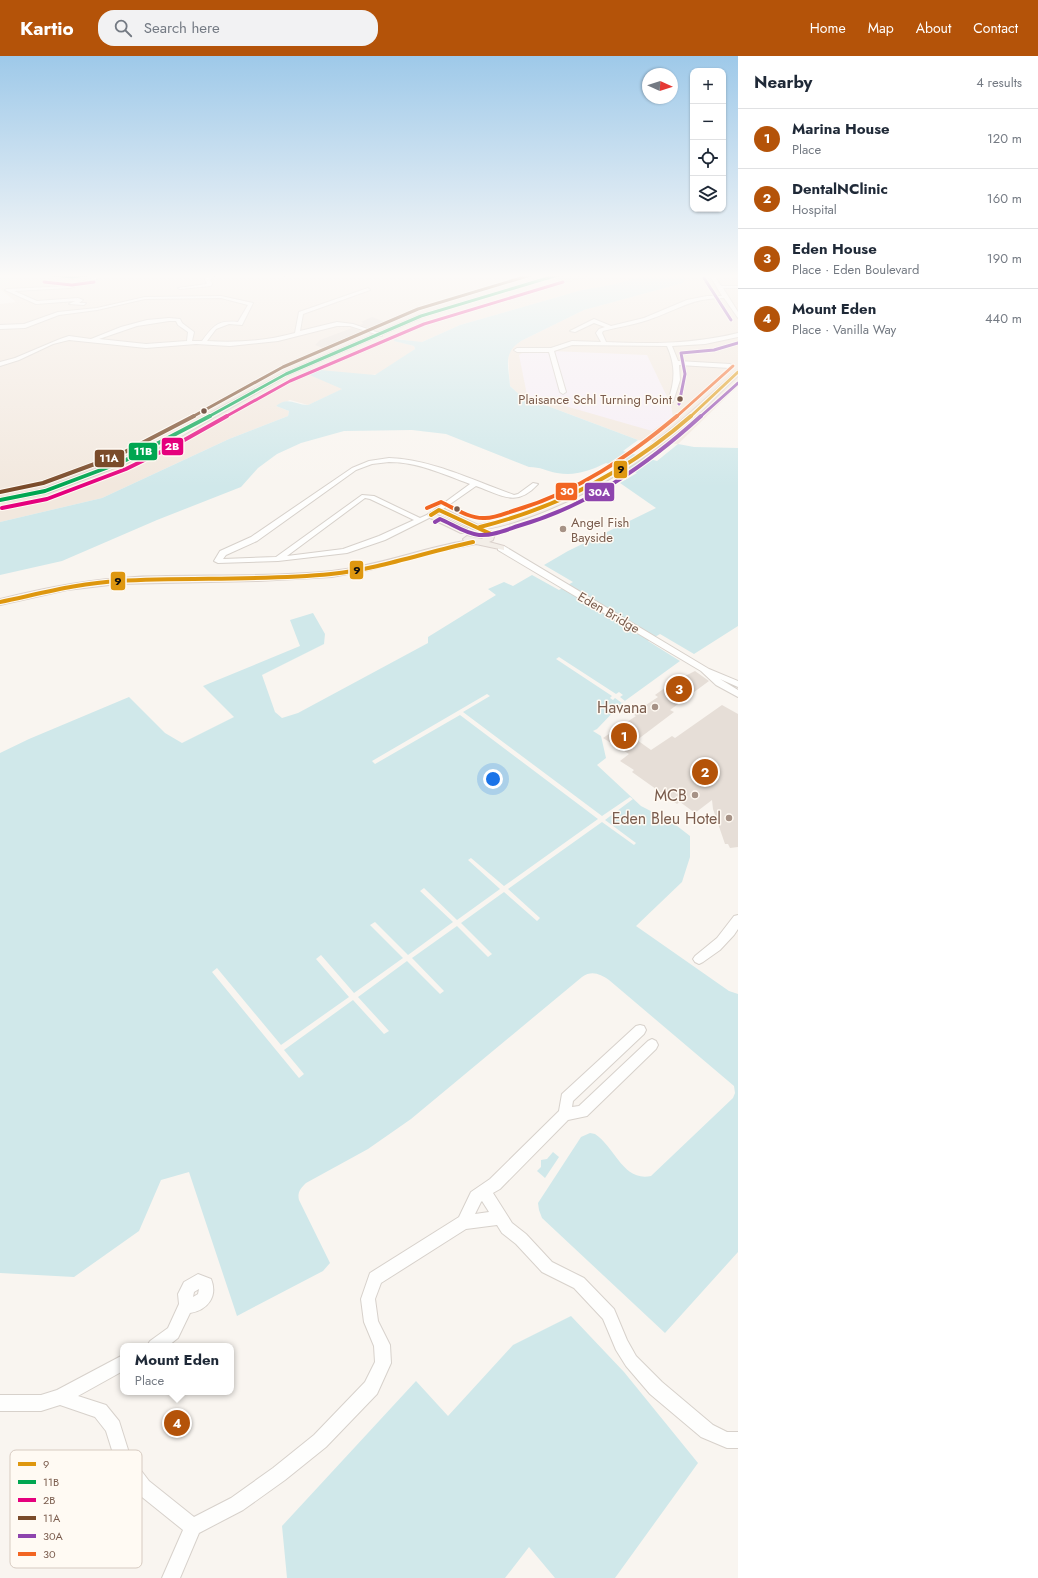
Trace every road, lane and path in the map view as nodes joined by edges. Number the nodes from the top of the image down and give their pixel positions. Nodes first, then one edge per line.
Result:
1 (46, 345) edge
2 (137, 345) edge
3 (160, 345) edge
4 (356, 345) edge
5 (566, 345) edge
6 (637, 345) edge
7 (680, 345) edge
8 (669, 346) junction
9 (516, 350) dead end
10 (551, 350) junction
11 (676, 363) junction
12 (0, 364) edge
13 (730, 366) dead end
14 (738, 372) edge
15 (563, 392) dead end
16 (671, 401) dead end
17 (475, 483) junction
18 (535, 484) dead end
19 (0, 500) edge
20 (439, 510) junction
21 (431, 515) junction
22 (520, 518) junction
23 (419, 520) junction
24 (478, 527) junction
25 (464, 533) junction
26 (491, 535) junction
27 (476, 542) junction
28 (501, 548) junction
29 (430, 551) junction
30 (278, 559) junction
31 (0, 602) edge
32 (704, 669) junction
33 (738, 684) edge
34 (738, 694) edge
35 (738, 919) edge
36 (699, 959) dead end
37 (640, 1030) dead end
38 (652, 1045) dead end
39 (565, 1114) junction
40 (484, 1191) junction
41 (501, 1218) junction
42 (464, 1222) junction
43 (186, 1305) dead end
44 (160, 1343) edge
45 (120, 1366) edge
46 (60, 1397) junction
47 (0, 1403) edge
48 (738, 1440) edge
49 (120, 1450) edge
50 (142, 1486) edge
51 (194, 1527) junction
52 (171, 1578) edge

1 - 12 street
2 - 3 street
4 - 19 main road
5 - 10 street
6 - 8 street
7 - 8 street
8 - 11 street
9 - 10 street
10 - 15 street
11 - 13 street
11 - 16 street
14 - 22 main road
17 - 18 street
17 - 20 street
17 - 30 street
20 - 21 street
20 - 24 main road
21 - 23 street
21 - 25 main road
22 - 24 main road
22 - 26 main road
23 - 30 street
23 - 30 street
24 - 25 main road
24 - 26 main road
25 - 27 main road
25 - 29 main road
26 - 27 main road
26 - 28 main road
27 - 28 main road
27 - 29 main road
28 - 32 street, Eden Bridge
29 - 31 main road
32 - 33 street
32 - 34 street
35 - 36 street
37 - 39 street
38 - 39 street
39 - 40 street
40 - 41 street
40 - 42 street
41 - 42 street
41 - 48 street
42 - 51 street
43 - 44 street
45 - 46 street
46 - 47 street
46 - 49 street
50 - 51 street
51 - 52 street

